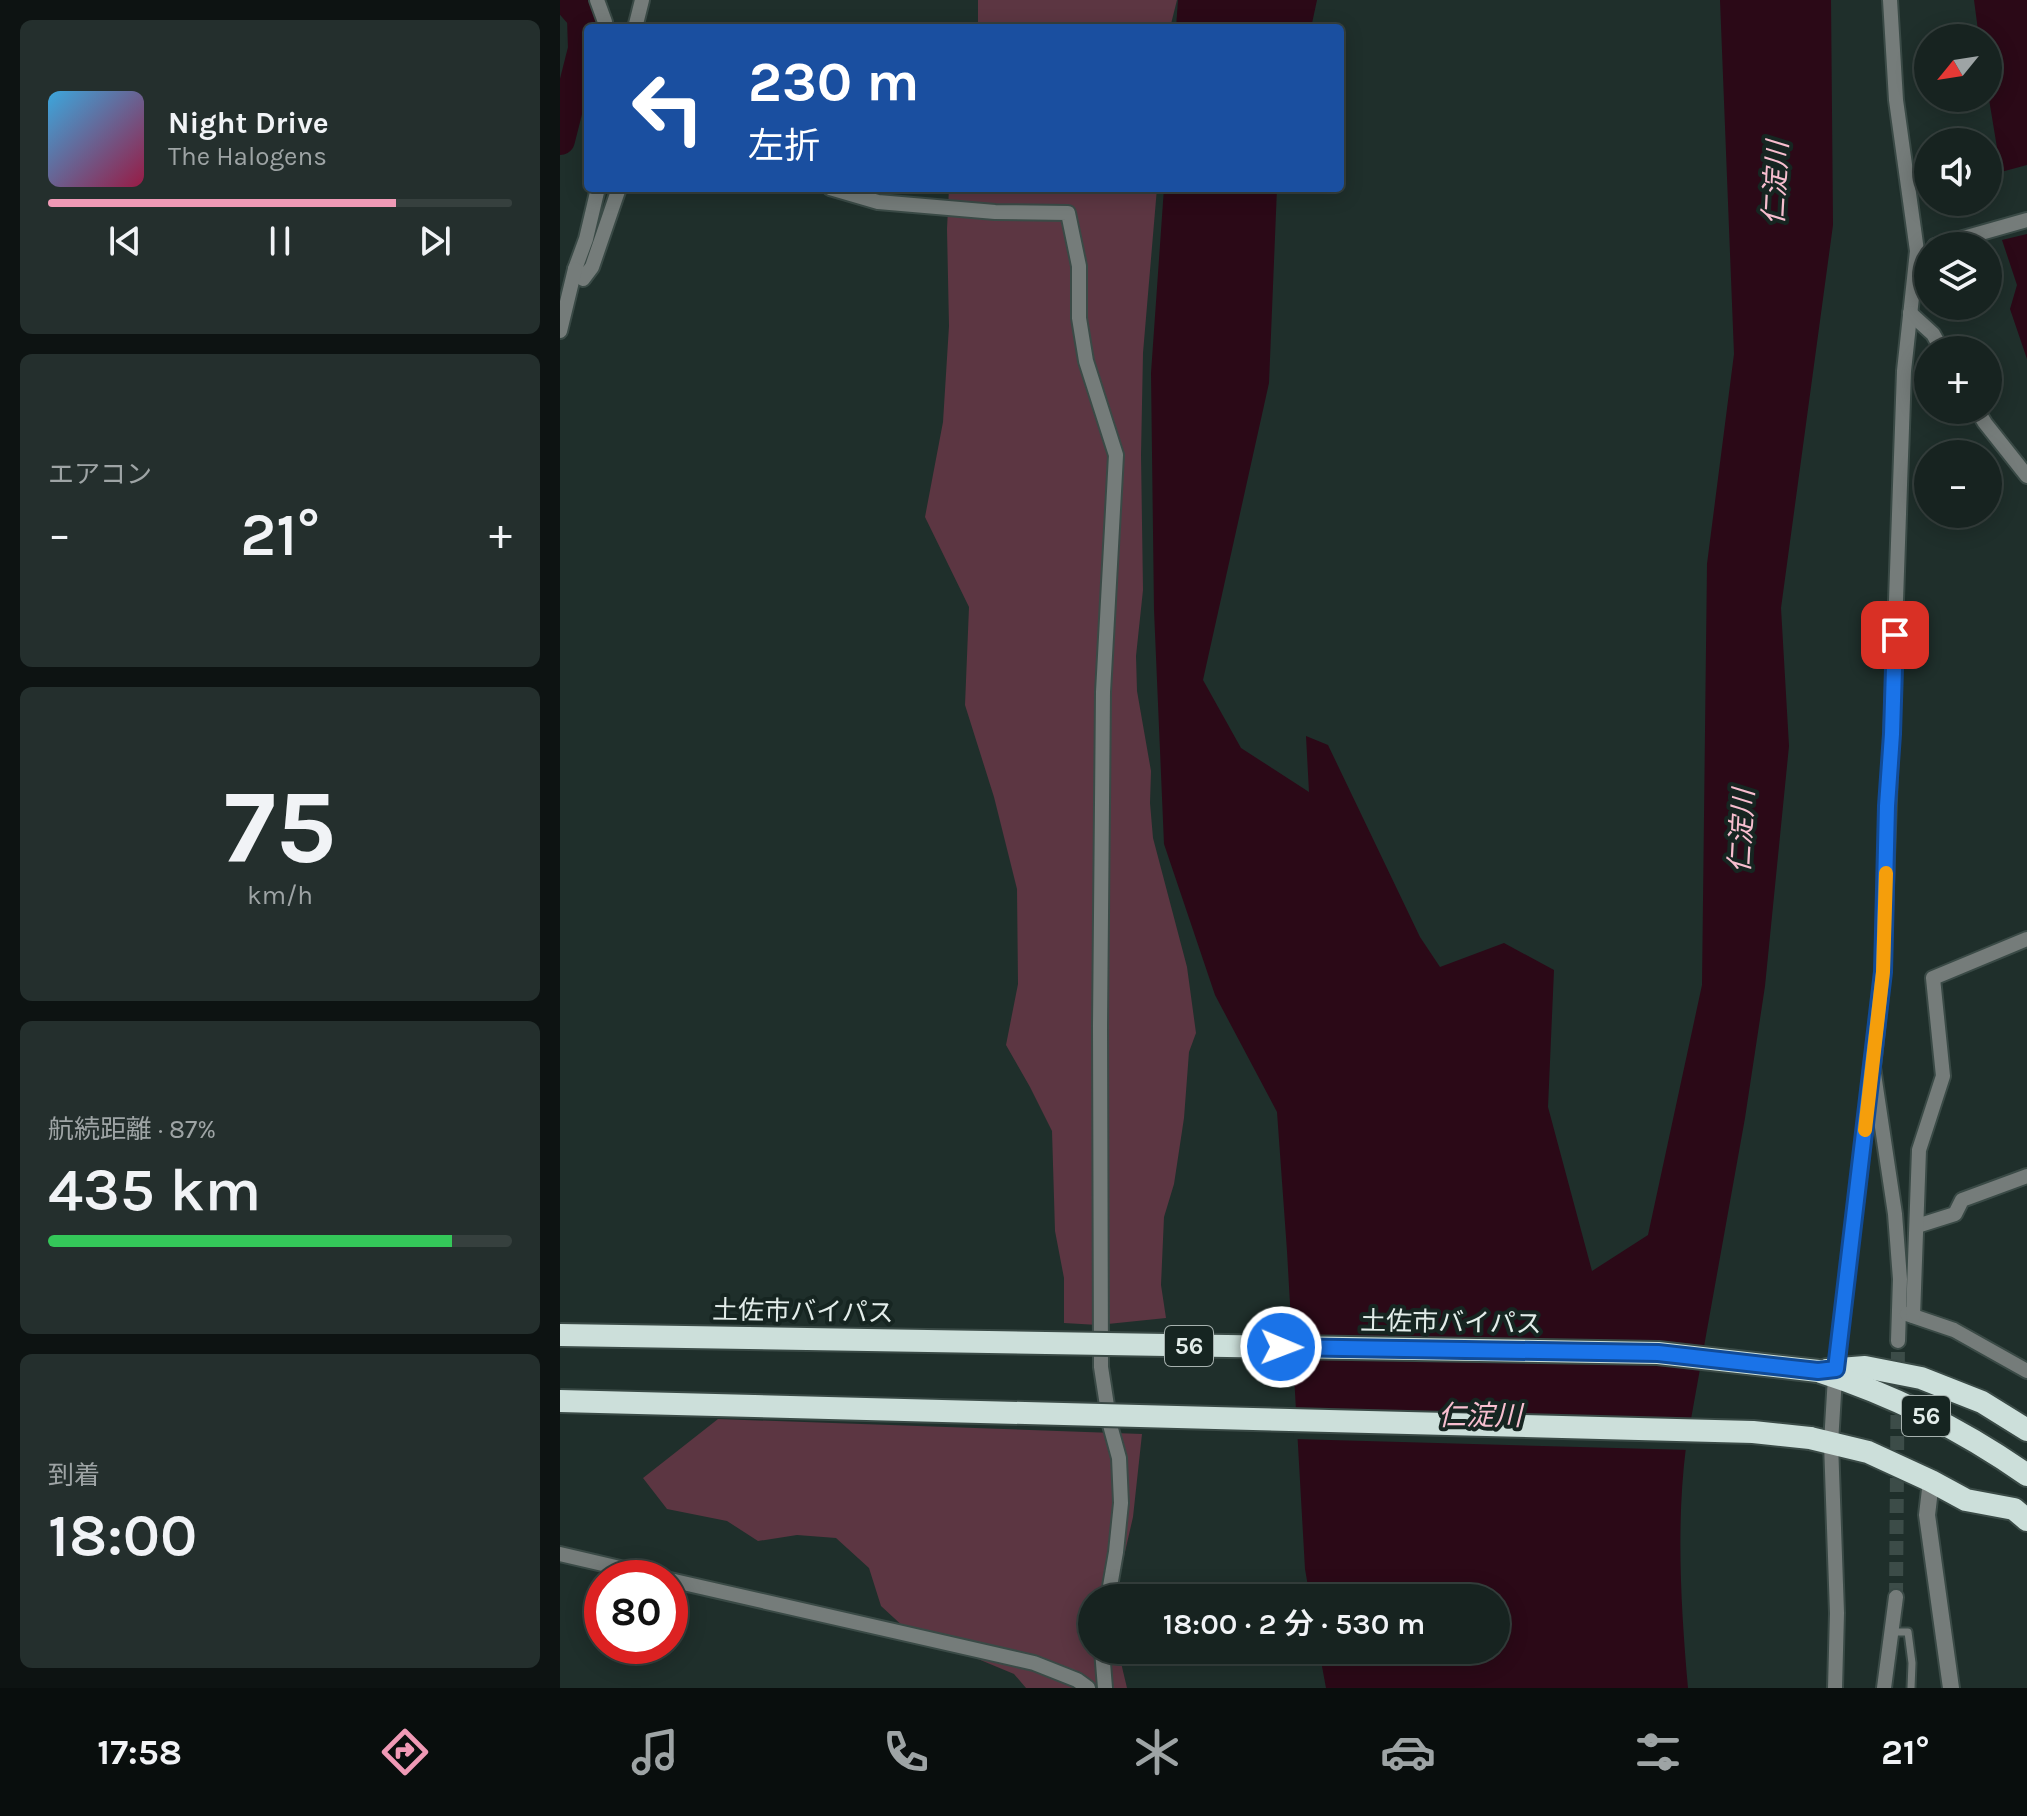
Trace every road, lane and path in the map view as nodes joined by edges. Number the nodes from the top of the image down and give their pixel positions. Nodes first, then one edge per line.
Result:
1 (597, 0) edge
2 (642, 0) edge
3 (1890, 0) edge
4 (605, 24) edge
5 (636, 24) edge
6 (597, 192) edge
7 (618, 192) edge
8 (844, 192) edge
9 (2027, 220) edge
10 (1919, 232) edge
11 (1983, 232) edge
12 (575, 269) junction
13 (1914, 292) edge
14 (1910, 313) junction
15 (560, 331) edge
16 (1934, 336) edge
17 (1986, 424) edge
18 (2027, 476) edge
19 (2027, 939) edge
20 (1873, 1063) junction
21 (2027, 1176) edge
22 (1917, 1226) junction
23 (1906, 1314) junction
24 (560, 1335) edge
25 (1898, 1341) tunnel mouth
26 (2027, 1371) edge
27 (1830, 1373) junction
28 (560, 1401) edge
29 (2027, 1430) edge
30 (1820, 1441) junction
31 (2027, 1475) edge
32 (1931, 1481) junction
33 (2027, 1520) edge
34 (560, 1554) edge
35 (586, 1560) edge
36 (688, 1584) edge
37 (1110, 1584) edge
38 (1896, 1597) tunnel mouth
39 (1892, 1632) junction
40 (1103, 1664) edge
41 (1088, 1688) edge
42 (1105, 1688) edge
43 (1835, 1688) edge
44 (1884, 1688) edge
45 (1911, 1688) edge
46 (1951, 1688) edge

1 - 4 street
2 - 5 street
3 - 10 street
6 - 12 street
7 - 12 street
8 - 37 street
9 - 11 street
12 - 15 street
13 - 14 street
14 - 16 street
14 - 20 street
17 - 18 street
19 - 22 street
20 - 23 street
20 - 27 street
21 - 22 street
22 - 23 street
23 - 25 street
23 - 26 street
24 - 27 highway, 土佐市バイパス / 56, bridge
27 - 29 highway
27 - 30 street
27 - 31 highway, 土佐市バイパス / 56
28 - 30 highway, 56, bridge
30 - 32 highway, 56
30 - 43 street
32 - 33 highway, 56
32 - 46 street
34 - 35 street
36 - 41 street
38 - 39 street
39 - 44 street
39 - 45 lane
40 - 42 street

